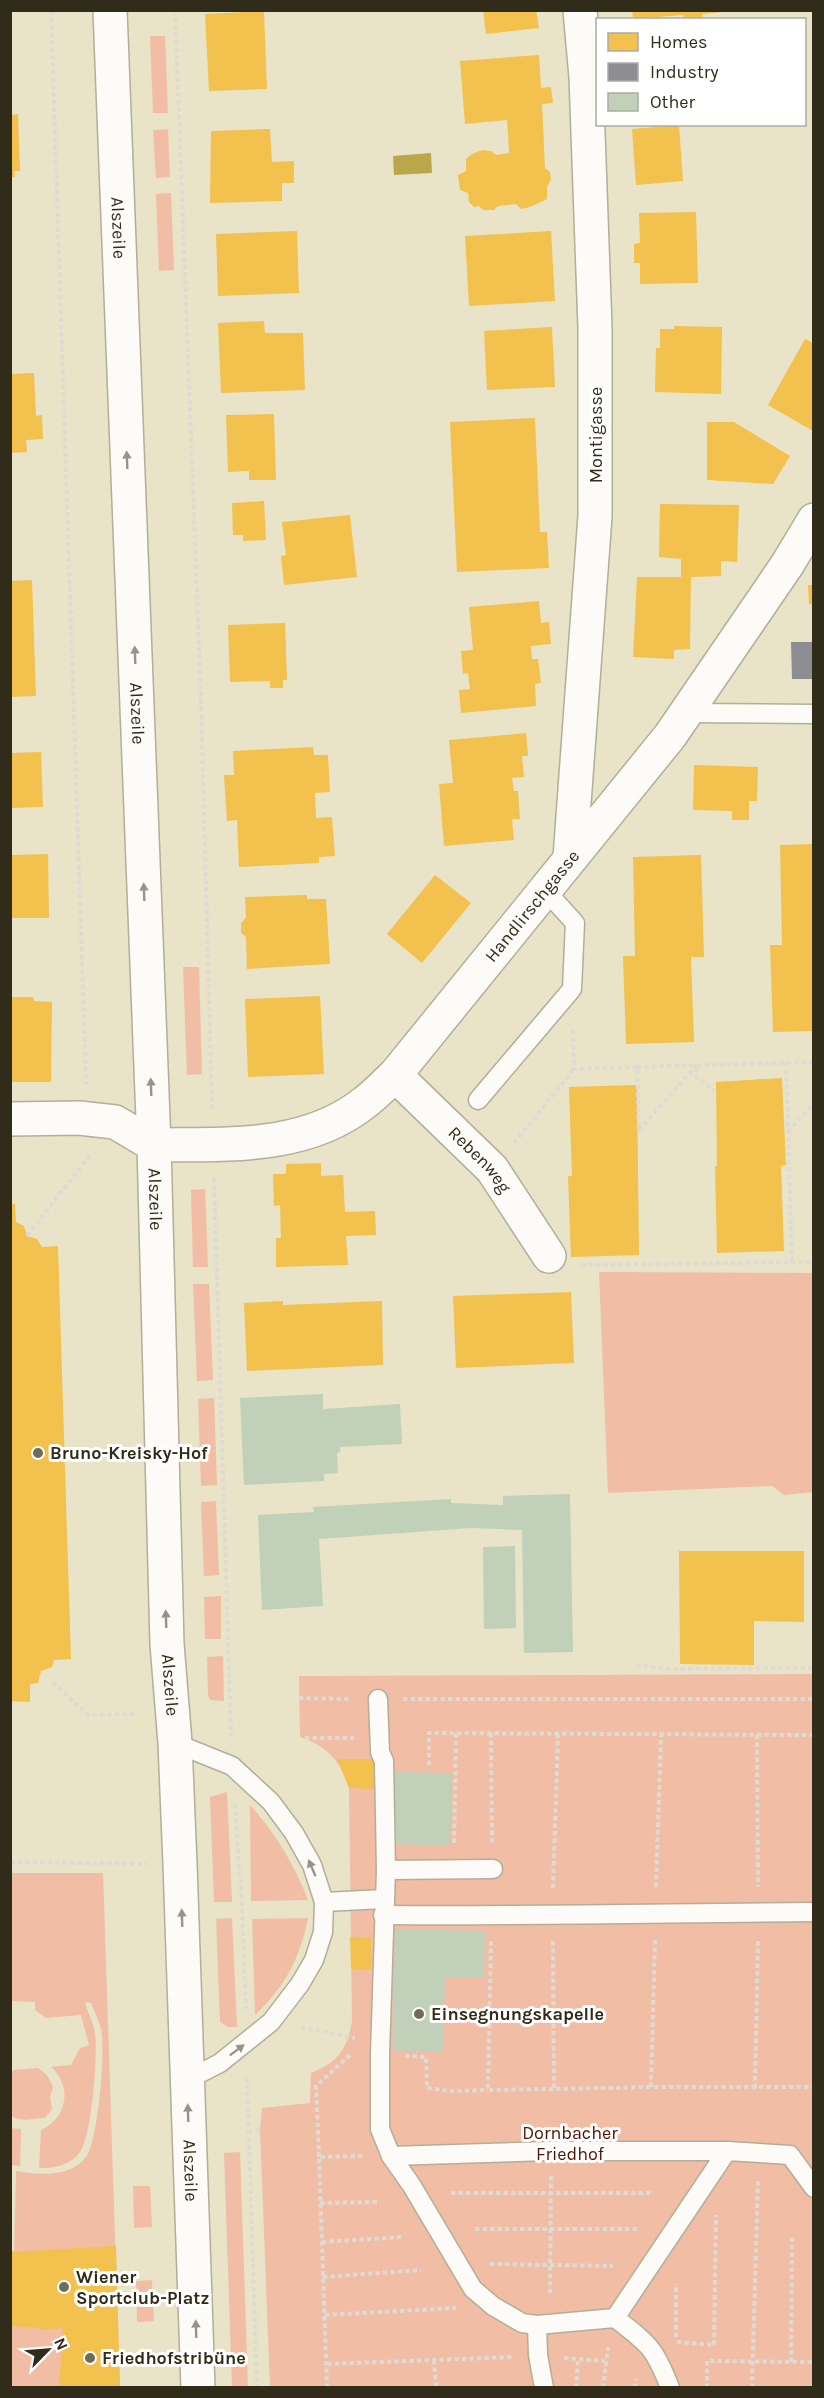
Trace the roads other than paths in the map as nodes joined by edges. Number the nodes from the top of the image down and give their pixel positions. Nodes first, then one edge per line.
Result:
1 (110, 10) edge
2 (580, 10) edge
3 (813, 520) edge
4 (686, 713) junction
5 (813, 714) edge
6 (570, 858) junction
7 (545, 890) junction
8 (394, 1075) junction
9 (478, 1100) dead end
10 (10, 1119) edge
11 (154, 1145) junction
12 (549, 1256) road end
13 (378, 1699) road end
14 (173, 1729) junction
15 (492, 1869) road end
16 (386, 1870) junction
17 (324, 1902) junction
18 (384, 1907) junction
19 (813, 1912) edge
20 (187, 2080) junction
21 (728, 2151) junction
22 (391, 2156) junction
23 (813, 2188) edge
24 (615, 2318) junction
25 (537, 2325) junction
26 (198, 2388) edge
27 (544, 2388) edge
28 (670, 2388) edge

11 -> 1 street, Alszeile
2 - 6 street, Montigasse
3 - 4 street, Handlirschgasse
4 - 5 lane
4 - 6 street, Handlirschgasse
6 - 7 street, Handlirschgasse
7 - 8 street, Handlirschgasse
7 - 9 lane
8 - 11 street, Handlirschgasse
8 - 12 street, Rebenweg
10 - 11 street
14 -> 11 street, Alszeile
13 - 16 lane
17 -> 14 lane
20 -> 14 street, Alszeile
15 - 16 lane
16 - 18 lane
17 - 18 lane
20 -> 17 lane
18 - 19 lane
18 - 22 lane
26 -> 20 street, Alszeile
21 - 22 lane
21 - 23 lane
21 - 24 lane
22 - 25 lane
24 - 25 lane
24 - 28 lane
25 - 27 lane

